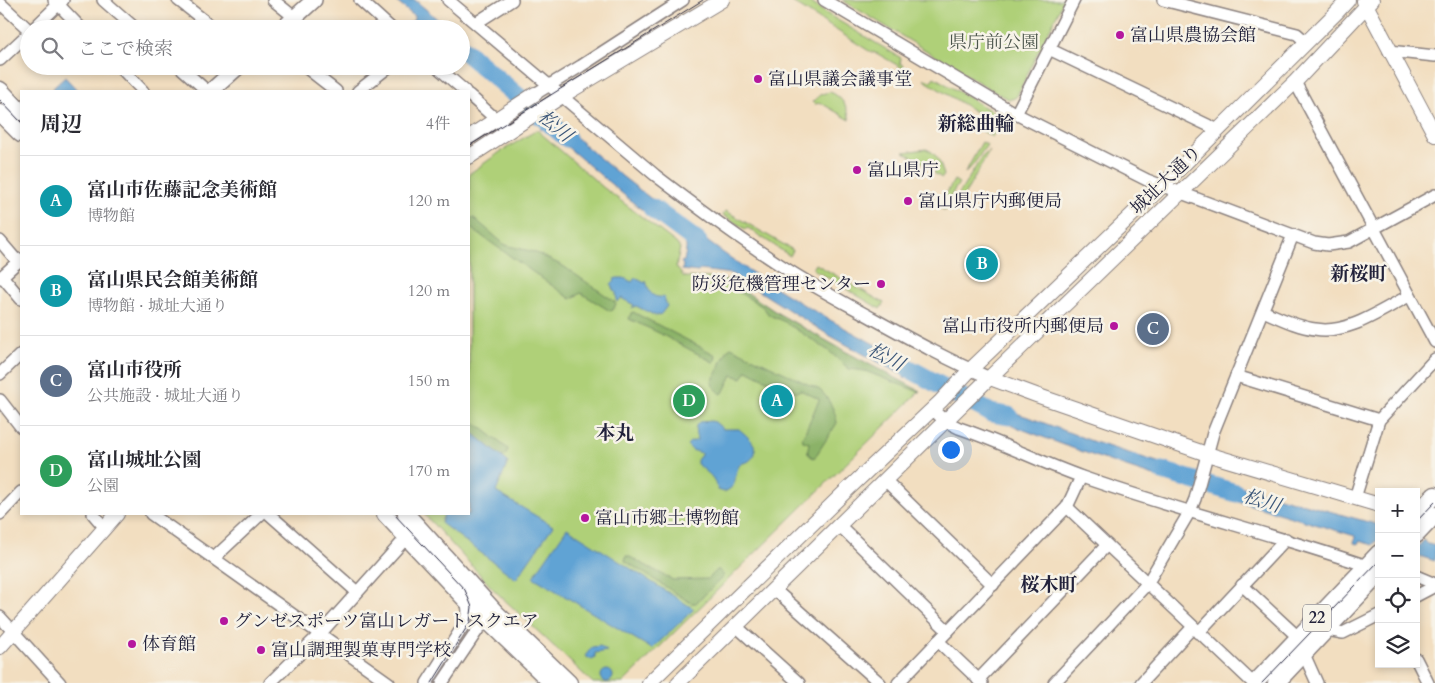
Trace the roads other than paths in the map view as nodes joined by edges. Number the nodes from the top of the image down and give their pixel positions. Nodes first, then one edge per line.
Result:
1 (103, 0) edge
2 (178, 0) edge
3 (273, 0) edge
4 (314, 0) edge
5 (360, 0) edge
6 (448, 0) edge
7 (512, 0) edge
8 (683, 0) edge
9 (722, 0) edge
10 (824, 0) edge
11 (1074, 0) edge
12 (1163, 0) edge
13 (1348, 0) edge
14 (59, 1) edge
15 (1175, 1) edge
16 (1367, 2) edge
17 (0, 3) edge
18 (294, 17) junction
19 (41, 20) edge
20 (75, 20) edge
21 (126, 20) edge
22 (204, 20) edge
23 (291, 20) edge
24 (382, 20) edge
25 (20, 23) edge
26 (476, 23) junction
27 (20, 41) edge
28 (1306, 42) junction
29 (1049, 49) junction
30 (1389, 50) junction
31 (1435, 56) edge
32 (0, 60) edge
33 (128, 75) edge
34 (190, 75) edge
35 (228, 75) edge
36 (316, 75) edge
37 (378, 75) edge
38 (446, 75) edge
39 (1295, 82) junction
40 (549, 85) junction
41 (0, 90) edge
42 (142, 90) edge
43 (208, 90) edge
44 (210, 90) edge
45 (335, 90) edge
46 (359, 90) edge
47 (464, 90) edge
48 (535, 94) joint
49 (470, 96) edge
50 (562, 96) junction
51 (20, 111) edge
52 (0, 113) edge
53 (1016, 114) junction
54 (500, 116) junction
55 (513, 128) junction
56 (1218, 130) junction
57 (20, 133) edge
58 (1435, 135) edge
59 (470, 136) edge
60 (470, 156) edge
61 (1162, 186) junction
62 (1180, 192) junction
63 (1435, 195) edge
64 (1373, 229) junction
65 (1293, 235) junction
66 (0, 242) edge
67 (20, 261) edge
68 (1, 277) edge
69 (1409, 296) junction
70 (20, 299) edge
71 (1263, 311) junction
72 (1435, 342) edge
73 (20, 355) edge
74 (1435, 359) edge
75 (0, 374) edge
76 (966, 374) junction
77 (1236, 376) junction
78 (986, 381) junction
79 (0, 400) edge
80 (936, 405) junction
81 (950, 417) junction
82 (1379, 420) junction
83 (20, 425) edge
84 (1206, 459) junction
85 (1081, 477) junction
86 (885, 480) junction
87 (20, 493) edge
88 (1435, 495) edge
89 (1355, 498) junction
90 (1375, 504) edge
91 (1067, 507) junction
92 (1190, 511) junction
93 (0, 513) edge
94 (94, 515) edge
95 (117, 515) edge
96 (152, 515) edge
97 (260, 515) edge
98 (270, 515) edge
99 (386, 515) edge
100 (407, 515) edge
101 (1426, 519) edge
102 (839, 525) junction
103 (105, 528) junction
104 (1417, 533) edge
105 (406, 538) junction
106 (1286, 539) junction
107 (1107, 545) junction
108 (214, 558) junction
109 (1374, 577) edge
110 (1420, 578) edge
111 (1147, 584) junction
112 (993, 585) junction
113 (1242, 585) junction
114 (1435, 585) edge
115 (774, 589) junction
116 (357, 592) junction
117 (1420, 594) edge
118 (470, 610) junction
119 (0, 617) edge
120 (1375, 617) edge
121 (494, 619) junction
122 (736, 626) junction
123 (1196, 630) junction
124 (1327, 630) junction
125 (948, 631) junction
126 (14, 632) junction
127 (320, 634) junction
128 (1299, 638) junction
129 (938, 641) junction
130 (0, 647) edge
131 (1304, 654) junction
132 (1420, 667) edge
133 (686, 680) edge
134 (980, 681) edge
135 (60, 683) edge
136 (270, 683) edge
137 (389, 683) edge
138 (427, 683) edge
139 (442, 683) edge
140 (552, 683) edge
141 (569, 683) edge
142 (649, 683) edge
143 (799, 683) edge
144 (880, 683) edge
145 (898, 683) edge
146 (1054, 683) edge
147 (1141, 683) edge
148 (1254, 683) edge
149 (1276, 683) edge
150 (1318, 683) edge
151 (1428, 683) edge

1 - 21 street
2 - 22 street
3 - 18 street
4 - 18 main road
5 - 24 street
6 - 26 street
7 - 26 street
8 - 40 street
9 - 50 street
10 - 53 street
11 - 29 street
12 - 15 street
13 - 28 street, 城址大通り
14 - 19 street
14 - 20 street
15 - 28 street
16 - 30 street
16 - 39 street, 城址大通り
17 - 25 street
18 - 23 main road
26 - 40 street
27 - 32 street
28 - 56 street, 城址大通り
29 - 53 street
29 - 56 street
30 - 31 street
30 - 58 street
33 - 42 street
34 - 43 street
35 - 44 main road
36 - 45 street
37 - 46 street
38 - 47 street
39 - 62 street, 城址大通り
39 - 64 street
40 - 48 street
40 - 50 street
41 - 51 main road
48 - 54 street
49 - 54 street
50 - 55 street
50 - 76 street
52 - 57 main road
53 - 61 street
54 - 55 street
54 - 59 street
55 - 60 street
56 - 61 street, 城址大通り
61 - 62 street
61 - 76 street, 城址大通り
62 - 65 street
62 - 78 street, 城址大通り
63 - 64 street
64 - 65 street
64 - 69 street
65 - 71 street
66 - 67 street
67 - 68 street
68 - 70 street
69 - 71 street
69 - 72 street
71 - 77 street
73 - 75 street
74 - 82 street
76 - 78 street
76 - 80 street, 城址大通り
77 - 82 street
77 - 84 street
78 - 81 street, 城址大通り
78 - 84 street
79 - 83 street
80 - 81 street
80 - 142 street, 城址大通り
81 - 85 street
81 - 86 street, 城址大通り
82 - 89 street
84 - 89 street
84 - 92 street
85 - 91 street
85 - 92 street
86 - 102 street, 城址大通り
86 - 112 street
87 - 93 street
88 - 101 main road
89 - 90 street
91 - 107 street
91 - 112 street
92 - 106 street
92 - 111 street
94 - 103 street
95 - 103 street
96 - 108 street
97 - 108 street
98 - 116 street
99 - 105 main road
100 - 121 main road
101 - 104 main road
102 - 115 street, 城址大通り
102 - 125 street
103 - 126 street
105 - 116 street
105 - 118 main road
106 - 109 street
106 - 113 street
107 - 111 street
107 - 134 street
108 - 127 street
109 - 124 main road, 22
109 - 128 main road, 22
110 - 114 street
111 - 123 street
111 - 146 street
112 - 125 street
113 - 123 street
113 - 128 street
114 - 117 street
115 - 122 street, 城址大通り
115 - 144 street
116 - 127 street
118 - 121 main road
118 - 138 street
119 - 126 street
120 - 124 street
121 - 139 street
121 - 140 main road
121 - 141 main road
122 - 133 street, 城址大通り
122 - 143 street
123 - 147 street
123 - 148 street
124 - 131 main road, 22
125 - 129 street
126 - 130 street
126 - 135 street
127 - 136 street
127 - 137 street
128 - 148 main road, 22
129 - 134 street
129 - 145 street
131 - 149 main road, 22
131 - 150 street
132 - 151 street

